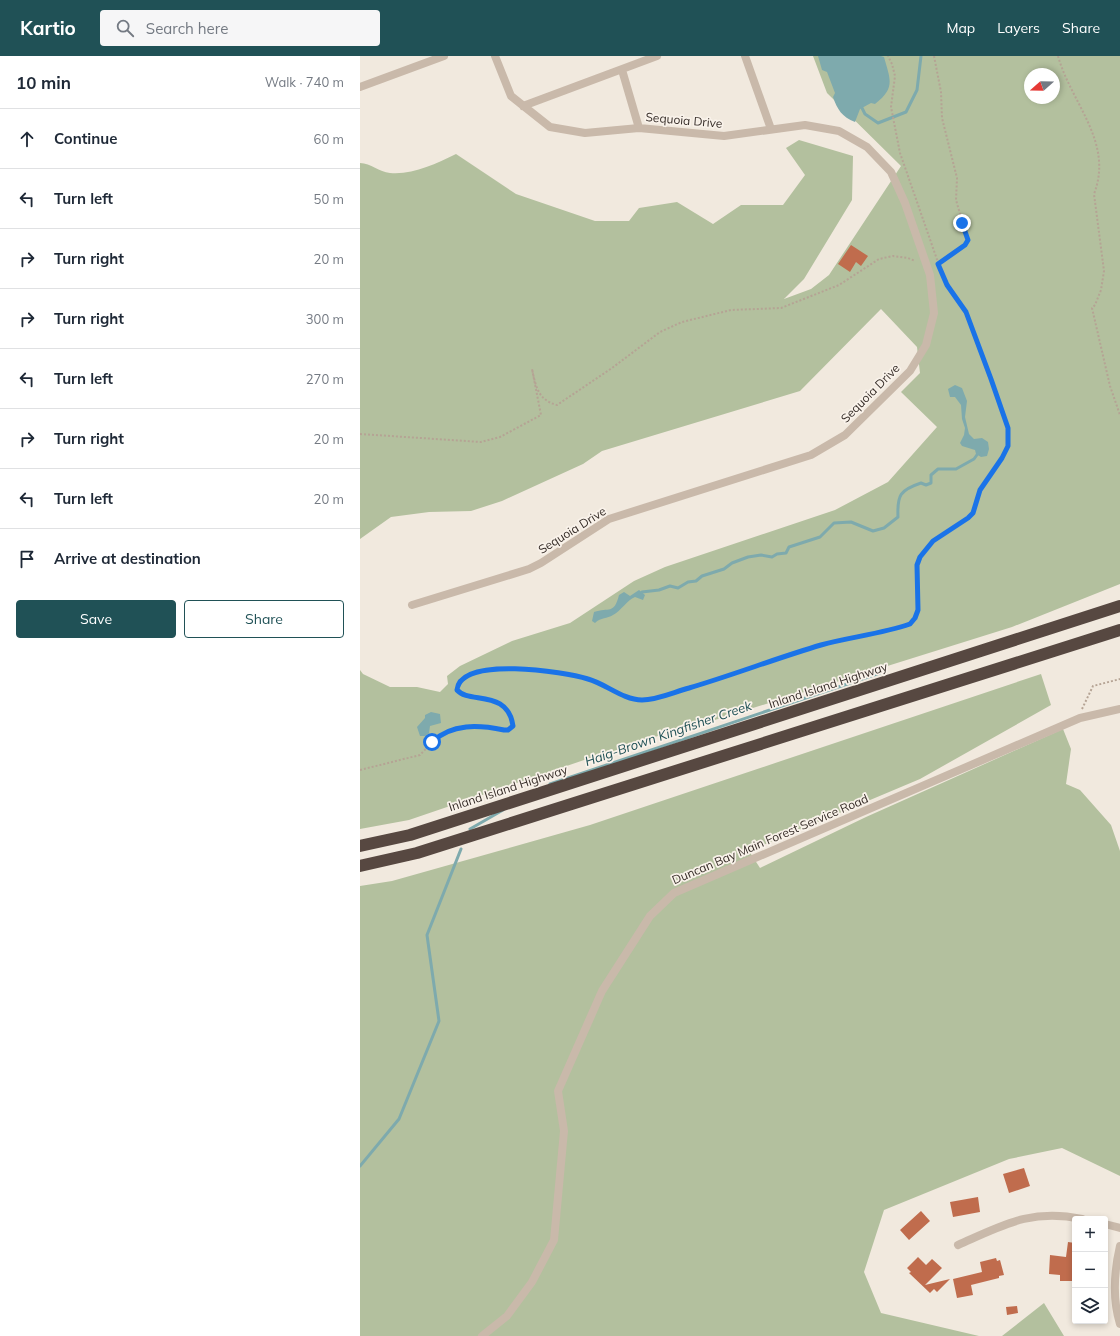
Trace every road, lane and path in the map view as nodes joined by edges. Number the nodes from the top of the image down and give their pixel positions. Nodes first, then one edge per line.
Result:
1 (444, 56) edge
2 (495, 56) edge
3 (657, 56) edge
4 (745, 56) edge
5 (888, 56) edge
6 (934, 56) edge
7 (1058, 56) edge
8 (622, 70) junction
9 (360, 87) edge
10 (523, 106) junction
11 (639, 128) junction
12 (771, 129) junction
13 (915, 261) dead end
14 (938, 264) junction
15 (934, 266) dead end
16 (1120, 415) edge
17 (360, 434) edge
18 (412, 605) dead end
19 (1120, 606) edge
20 (1120, 630) edge
21 (1120, 679) edge
22 (1120, 708) edge
23 (1077, 720) junction
24 (360, 770) edge
25 (360, 846) edge
26 (360, 866) edge
27 (1072, 1217) edge
28 (1108, 1225) edge
29 (1120, 1228) edge
30 (958, 1245) dead end
31 (1120, 1246) edge
32 (1120, 1324) edge
33 (482, 1336) edge

1 - 9 street
2 - 10 street, Sequoia Drive
3 - 8 street
4 - 12 street
5 - 14 path
6 - 14 path
7 - 16 path
8 - 10 street
8 - 11 street
10 - 11 street, Sequoia Drive
11 - 12 street, Sequoia Drive
12 - 18 street, Sequoia Drive
13 - 17 path
14 - 15 path
14 - 24 path
19 - 25 highway, Inland Island Highway
20 - 26 highway
21 - 23 path
22 - 23 street, Duncan Bay Main Forest Service Road
23 - 33 street, Duncan Bay Main Forest Service Road
27 - 30 street
28 - 29 street
31 - 32 street

